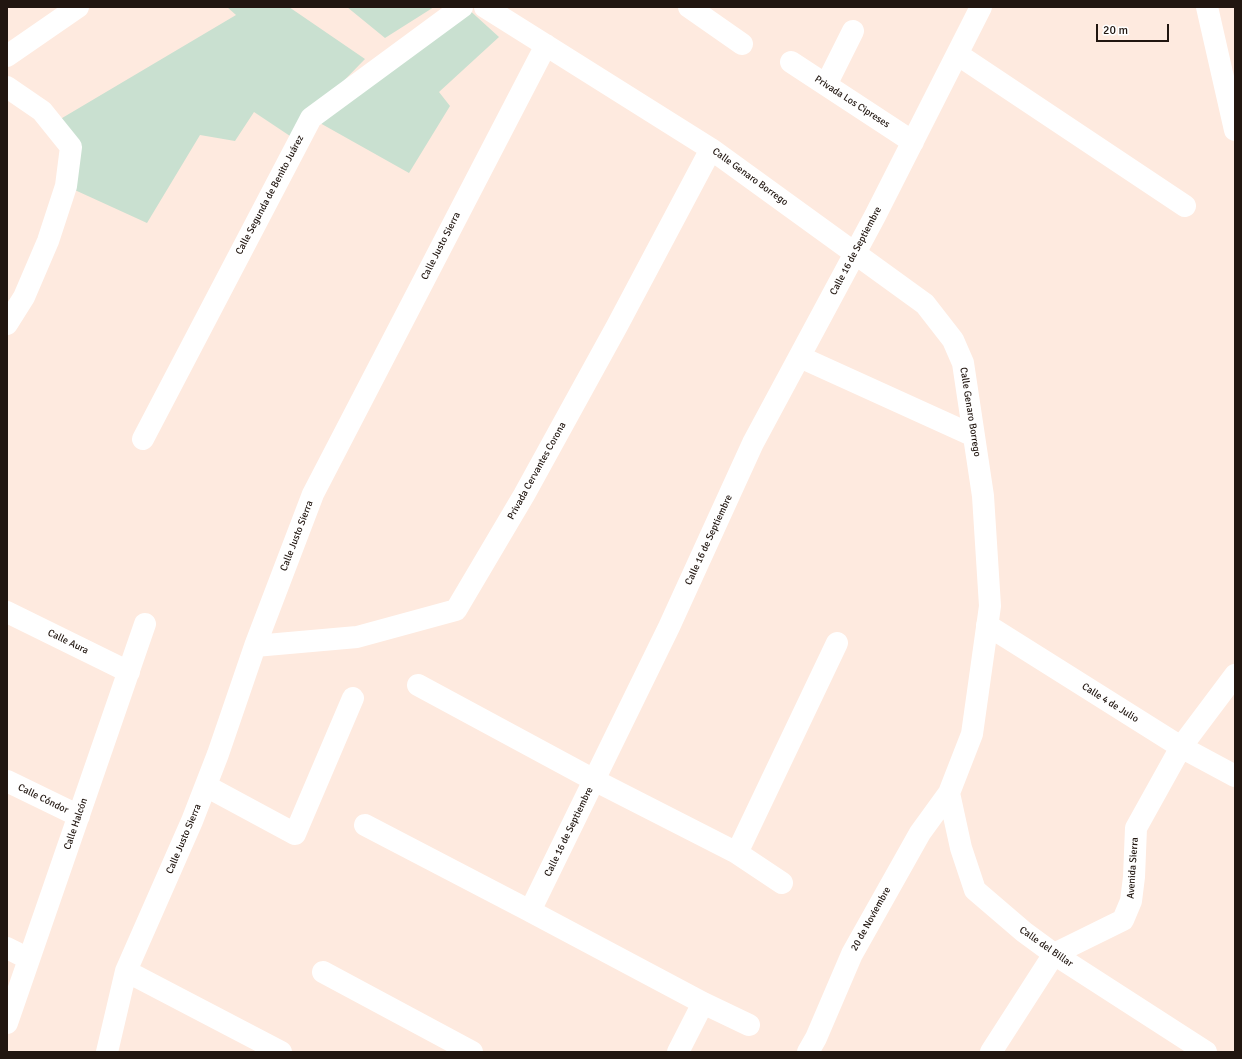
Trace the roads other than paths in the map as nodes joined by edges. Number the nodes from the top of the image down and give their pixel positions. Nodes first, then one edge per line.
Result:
1 (78, 7) edge
2 (462, 7) edge
3 (485, 7) edge
4 (689, 7) edge
5 (981, 7) edge
6 (1207, 7) edge
7 (853, 31) dead end
8 (742, 44) dead end
9 (546, 45) junction
10 (957, 54) junction
11 (7, 56) edge
12 (791, 62) dead end
13 (826, 85) junction
14 (7, 87) edge
15 (1235, 130) edge
16 (913, 142) junction
17 (711, 149) junction
18 (1185, 206) dead end
19 (856, 253) junction
20 (7, 324) edge
21 (800, 357) junction
22 (974, 436) junction
23 (143, 438) dead end
24 (7, 612) edge
25 (145, 624) dead end
26 (987, 625) junction
27 (837, 643) dead end
28 (254, 646) junction
29 (129, 672) junction
30 (1235, 675) edge
31 (418, 685) dead end
32 (353, 698) dead end
33 (1181, 747) junction
34 (1235, 776) edge
35 (594, 780) junction
36 (7, 781) edge
37 (206, 786) junction
38 (949, 793) junction
39 (79, 816) junction
40 (365, 825) dead end
41 (737, 853) junction
42 (782, 884) dead end
43 (530, 910) junction
44 (7, 948) edge
45 (1054, 954) junction
46 (29, 959) junction
47 (126, 971) junction
48 (323, 972) dead end
49 (702, 1003) junction
50 (7, 1023) edge
51 (749, 1025) dead end
52 (107, 1052) edge
53 (281, 1052) edge
54 (472, 1052) edge
55 (678, 1052) edge
56 (808, 1052) edge
57 (991, 1052) edge
58 (1206, 1052) edge

1 - 11 street
2 - 23 street, Calle Segunda de Benito Juárez
3 - 9 street, Calle Genaro Borrego
4 - 8 street
5 - 10 street, Calle 16 de Septiembre
6 - 15 street
7 - 13 street
9 - 17 street, Calle Genaro Borrego
9 - 28 street, Calle Justo Sierra
10 - 16 street, Calle 16 de Septiembre
10 - 18 street
12 - 13 street, Privada Los Cipreses
13 - 16 street, Privada Los Cipreses
14 - 20 street
16 - 19 street, Calle 16 de Septiembre
17 - 19 street, Calle Genaro Borrego
17 - 28 street, Privada Cervantes Corona
19 - 21 street, Calle 16 de Septiembre
19 - 22 street, Calle Genaro Borrego
21 - 22 street
21 - 35 street, Calle 16 de Septiembre
22 - 26 street, Calle Genaro Borrego
24 - 29 street, Calle Aura
25 - 29 street, Calle Halcón
26 - 33 street, Calle 4 de Julio
26 - 38 street, Calle Genaro Borrego
27 - 41 street
28 - 37 street, Calle Justo Sierra
29 - 39 street, Calle Halcón
30 - 33 street, Avenida Sierra
31 - 35 street
32 - 37 street
33 - 34 street, Calle 4 de Julio
33 - 45 street, Avenida Sierra
35 - 41 street
35 - 43 street, Calle 16 de Septiembre
36 - 39 street, Calle Cóndor
37 - 47 street, Calle Justo Sierra
38 - 45 street, Calle del Billar
38 - 56 street, 20 de Noviembre
39 - 46 street, Calle Halcón
40 - 43 street
41 - 42 street
43 - 49 street
44 - 46 street
45 - 57 street
45 - 58 street, Calle del Billar
46 - 50 street, Calle Halcón
47 - 52 street, Calle Justo Sierra
47 - 53 street
48 - 54 street
49 - 51 street
49 - 55 street

